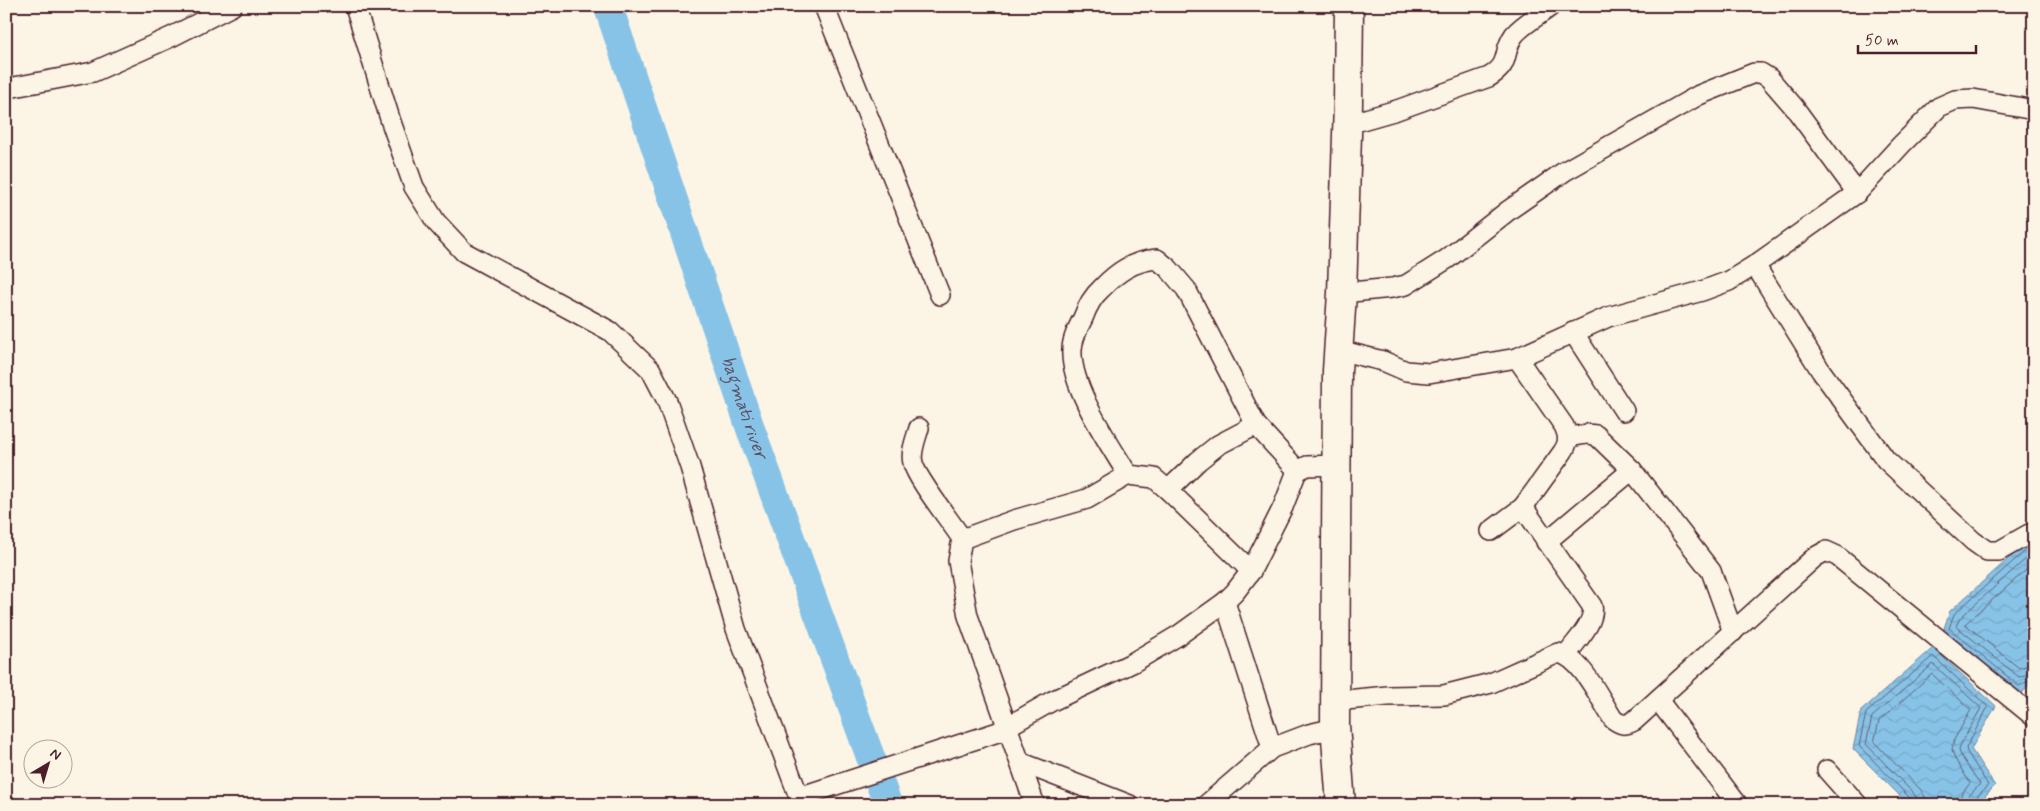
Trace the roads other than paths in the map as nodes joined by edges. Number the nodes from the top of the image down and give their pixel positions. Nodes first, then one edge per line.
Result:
1 (232, 6) edge
2 (355, 6) edge
3 (824, 6) edge
4 (1349, 6) edge
5 (1552, 6) edge
6 (14, 87) dead end
7 (2034, 110) edge
8 (1348, 124) junction
9 (1857, 193) junction
10 (1755, 265) junction
11 (1342, 293) junction
12 (940, 295) dead end
13 (1573, 332) junction
14 (1338, 350) junction
15 (1517, 358) junction
16 (1624, 411) dead end
17 (1256, 425) junction
18 (919, 428) dead end
19 (1569, 437) junction
20 (1336, 465) junction
21 (1632, 470) junction
22 (1298, 471) junction
23 (1128, 475) junction
24 (1168, 490) junction
25 (1523, 507) junction
26 (1491, 531) dead end
27 (2034, 534) edge
28 (962, 539) junction
29 (1546, 542) junction
30 (1251, 571) junction
31 (1225, 602) junction
32 (1734, 632) junction
33 (1567, 654) junction
34 (1658, 700) junction
35 (1335, 701) junction
36 (2033, 713) edge
37 (1335, 728) junction
38 (1003, 729) junction
39 (1272, 748) junction
40 (1020, 762) junction
41 (1827, 770) dead end
42 (800, 801) edge
43 (1035, 805) edge
44 (1130, 805) edge
45 (1206, 805) edge
46 (1341, 805) edge
47 (1738, 805) edge
48 (1858, 805) edge

1 - 6 street
2 - 42 street
3 - 12 street
4 - 8 main road
5 - 8 street
7 - 9 street
8 - 11 main road
9 - 10 street
9 - 11 street
10 - 13 street
10 - 27 street
11 - 14 main road
13 - 15 street
13 - 16 street
14 - 15 street
14 - 20 main road
15 - 19 street
17 - 22 street
17 - 23 street
17 - 24 street
18 - 28 street
19 - 21 street
19 - 25 street
20 - 22 street
20 - 35 main road
21 - 29 street
21 - 32 street
22 - 30 street
23 - 24 street
23 - 28 street
24 - 30 street
25 - 26 street
25 - 29 street
28 - 38 street
29 - 33 street
30 - 31 street
31 - 38 street
31 - 39 street
32 - 34 street
32 - 36 street
33 - 34 street
33 - 35 street
34 - 47 street
35 - 37 main road
37 - 39 street
37 - 46 main road
38 - 40 street
38 - 42 street
39 - 45 street
40 - 43 street
40 - 44 street
41 - 48 street

